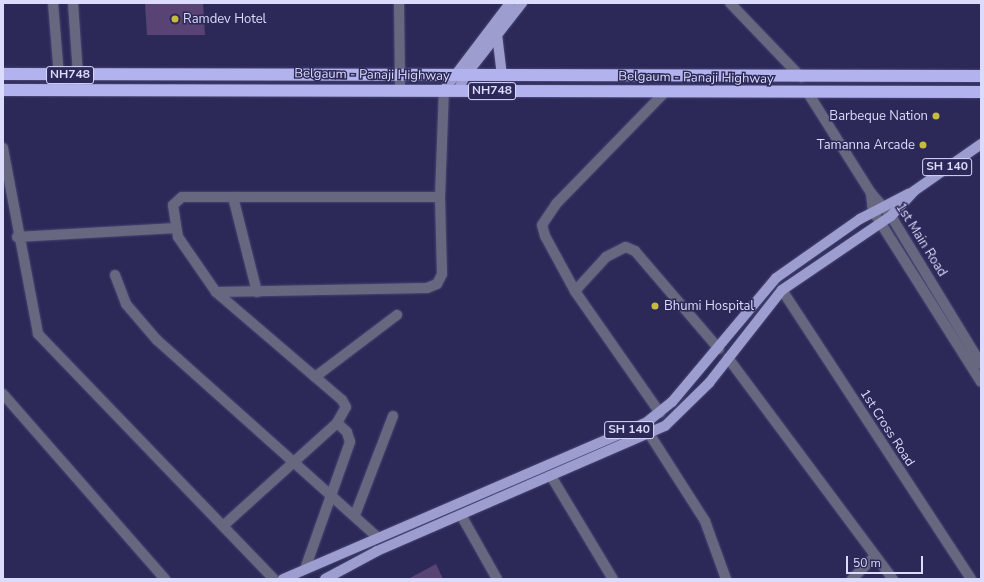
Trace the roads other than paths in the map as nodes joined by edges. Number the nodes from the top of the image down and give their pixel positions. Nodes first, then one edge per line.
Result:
1 (53, 3) edge
2 (73, 3) edge
3 (399, 3) edge
4 (510, 3) edge
5 (522, 3) edge
6 (730, 3) edge
7 (497, 34) junction
8 (3, 74) edge
9 (59, 74) junction
10 (452, 75) junction
11 (400, 76) junction
12 (465, 76) junction
13 (502, 76) junction
14 (981, 76) edge
15 (801, 77) junction
16 (79, 82) junction
17 (60, 89) junction
18 (3, 90) edge
19 (400, 90) junction
20 (444, 90) junction
21 (458, 90) junction
22 (665, 92) junction
23 (981, 92) edge
24 (808, 93) junction
25 (981, 144) edge
26 (3, 148) edge
27 (914, 191) junction
28 (871, 193) junction
29 (233, 197) junction
30 (440, 197) junction
31 (883, 204) junction
32 (873, 211) junction
33 (891, 216) junction
34 (882, 222) junction
35 (176, 228) junction
36 (17, 237) junction
37 (115, 275) dead end
38 (782, 290) junction
39 (575, 291) junction
40 (216, 292) junction
41 (257, 292) junction
42 (397, 315) dead end
43 (719, 349) junction
44 (728, 358) junction
45 (981, 364) edge
46 (315, 377) junction
47 (981, 382) edge
48 (3, 394) edge
49 (660, 412) junction
50 (393, 416) dead end
51 (337, 423) junction
52 (643, 424) junction
53 (649, 434) junction
54 (295, 463) junction
55 (551, 476) junction
56 (331, 493) junction
57 (355, 515) junction
58 (460, 515) junction
59 (223, 526) junction
60 (376, 536) junction
61 (875, 556) junction
62 (304, 570) junction
63 (165, 579) edge
64 (274, 579) edge
65 (283, 579) edge
66 (324, 579) edge
67 (497, 579) edge
68 (613, 579) edge
69 (726, 579) edge
70 (852, 579) edge
71 (893, 579) edge
72 (971, 579) edge

1 - 9 street
2 - 16 street
3 - 11 street
4 - 10 main road
5 - 7 main road
6 - 15 street
7 - 12 main road
7 - 13 main road
8 - 9 highway, Belgaum - Panaji Highway / NH748
9 - 16 highway, Belgaum - Panaji Highway / NH748
9 - 17 street
10 - 11 highway, Belgaum - Panaji Highway / NH748
10 - 12 highway, Belgaum - Panaji Highway / NH748
10 - 20 main road
11 - 16 highway, Belgaum - Panaji Highway / NH748
11 - 19 street
12 - 13 highway, Belgaum - Panaji Highway / NH748
12 - 21 main road
13 - 15 highway, Belgaum - Panaji Highway / NH748
14 - 15 highway, Belgaum - Panaji Highway / NH748
16 - 17 highway, Belgaum - Panaji Highway / NH748
16 - 19 highway, Belgaum - Panaji Highway / NH748
17 - 18 highway, Belgaum - Panaji Highway / NH748
19 - 20 highway, Belgaum - Panaji Highway / NH748
20 - 21 highway, Belgaum - Panaji Highway / NH748
20 - 30 street
21 - 22 highway, Belgaum - Panaji Highway / NH748
22 - 24 highway, Belgaum - Panaji Highway / NH748
22 - 39 street
23 - 24 highway, Belgaum - Panaji Highway / NH748
24 - 28 street, 1st Main Road
25 - 27 main road, SH 140
26 - 36 street
27 - 31 main road, SH 140
27 - 33 main road, SH 140
28 - 31 street, 1st Main Road
28 - 32 street
29 - 30 street
29 - 35 street
29 - 41 street
30 - 41 street
31 - 32 main road, SH 140
31 - 33 street, 1st Main Road
32 - 34 street
32 - 43 main road, SH 140
33 - 34 main road, SH 140
33 - 45 street, 1st Main Road
34 - 38 main road, SH 140
34 - 47 street
35 - 36 street
35 - 40 street
36 - 59 street
37 - 54 street
38 - 44 main road, SH 140
38 - 72 street, 1st Cross Road
39 - 43 street
39 - 49 street
40 - 41 street
40 - 46 street
42 - 46 street
43 - 49 main road, SH 140
44 - 53 main road, SH 140
44 - 61 street
46 - 51 street
48 - 63 street
49 - 52 main road, SH 140
50 - 57 street
51 - 54 street
51 - 56 street
52 - 53 street
52 - 60 main road, SH 140
53 - 55 main road, SH 140
53 - 69 street
54 - 56 street
54 - 59 street
55 - 58 main road, SH 140
55 - 68 street
56 - 57 street
56 - 62 street
57 - 60 street
58 - 66 main road, SH 140
58 - 67 street
59 - 64 street
60 - 62 main road, SH 140
61 - 70 street
61 - 71 street
62 - 65 main road, SH 140

